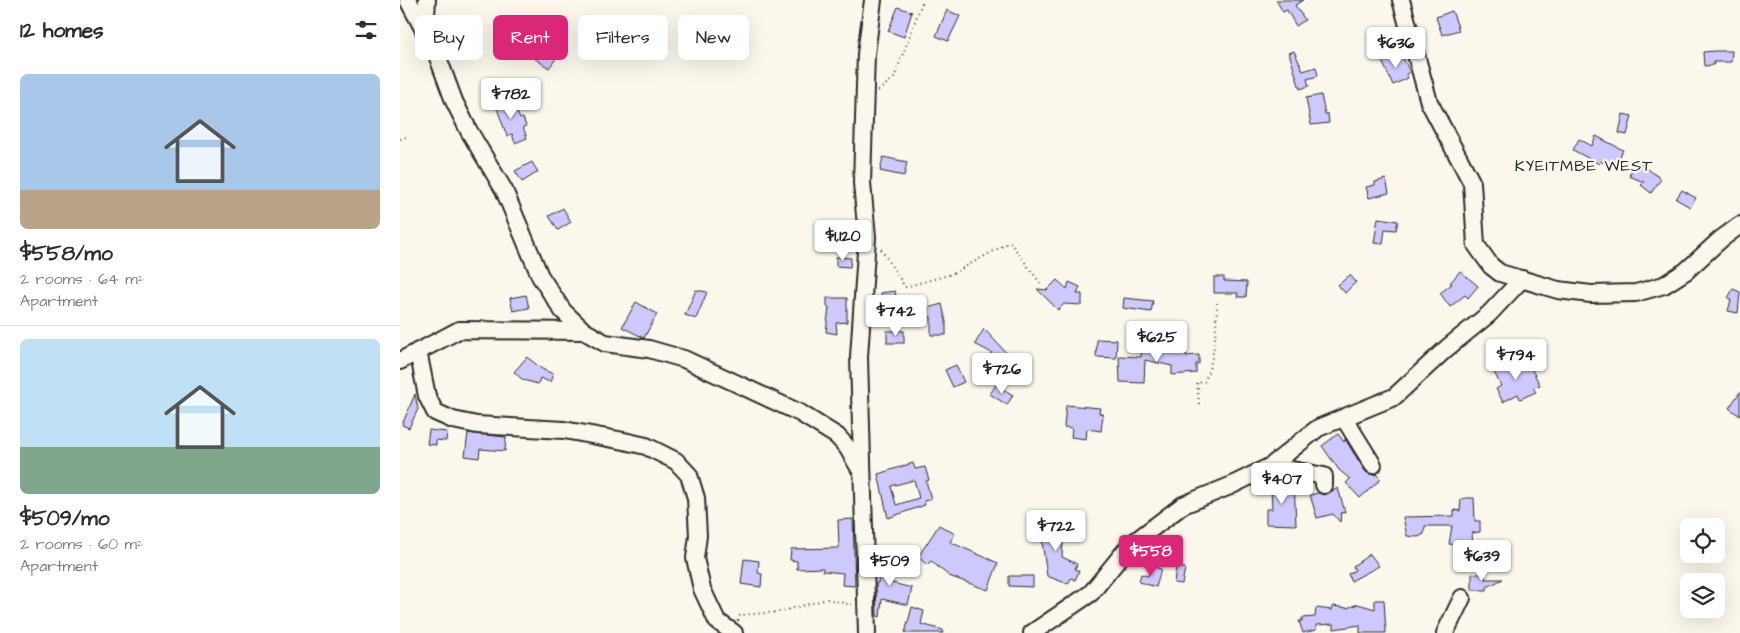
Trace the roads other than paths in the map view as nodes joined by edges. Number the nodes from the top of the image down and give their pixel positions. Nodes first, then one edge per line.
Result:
1 (408, 0) edge
2 (427, 0) edge
3 (873, 0) edge
4 (1402, 0) edge
5 (416, 15) edge
6 (426, 15) edge
7 (439, 60) edge
8 (1740, 225) edge
9 (1500, 273) junction
10 (1522, 279) junction
11 (1507, 296) junction
12 (584, 331) junction
13 (418, 351) junction
14 (400, 360) edge
15 (1344, 418) junction
16 (1373, 465) dead end
17 (1271, 466) junction
18 (862, 471) junction
19 (1324, 485) dead end
20 (1462, 598) dead end
21 (734, 633) edge
22 (867, 633) edge
23 (1032, 633) edge
24 (1445, 633) edge

1 - 5 street
2 - 6 street
3 - 18 street
4 - 9 street
7 - 12 street
8 - 10 street
9 - 10 street
9 - 11 street
10 - 11 street
11 - 15 street
12 - 13 street
12 - 18 street
13 - 14 street
13 - 21 street
15 - 16 street
15 - 17 street
17 - 19 street
17 - 23 street
18 - 22 street
20 - 24 street

